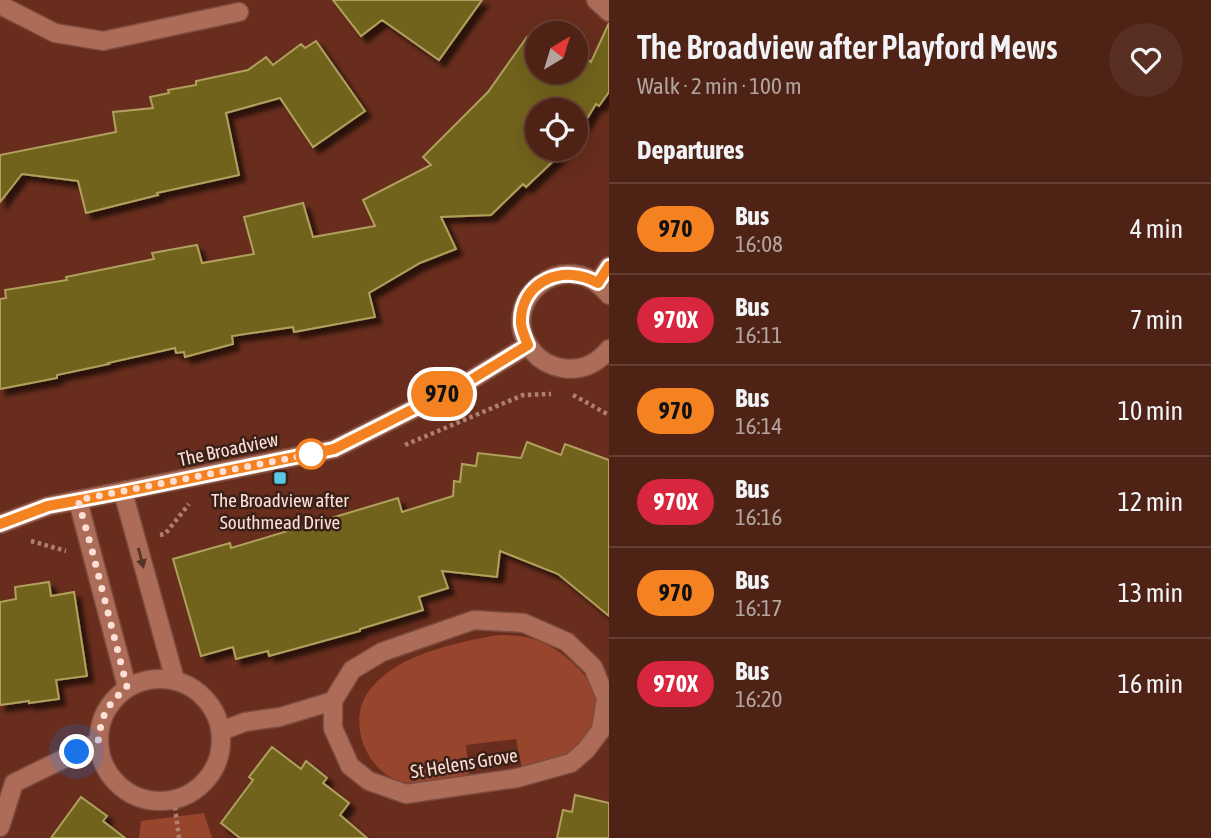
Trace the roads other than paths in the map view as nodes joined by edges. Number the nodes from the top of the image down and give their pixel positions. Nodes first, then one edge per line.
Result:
1 (596, 0) edge
2 (0, 5) edge
3 (239, 12) dead end
4 (609, 12) edge
5 (609, 266) edge
6 (604, 289) edge
7 (528, 345) junction
8 (606, 357) edge
9 (123, 492) junction
10 (78, 500) junction
11 (0, 524) edge
12 (175, 680) junction
13 (127, 687) junction
14 (333, 701) junction
15 (221, 731) junction
16 (605, 732) edge
17 (98, 742) junction
18 (7, 780) edge
19 (0, 827) edge

1 - 4 street
2 - 3 street
5 - 6 street
6 - 7 street
7 - 8 street
7 - 9 street, The Broadview
9 - 10 street, The Broadview
9 -> 12 street
10 - 11 street, The Broadview
10 - 13 street
12 - 13 street
12 - 15 street
13 - 17 street
14 - 15 street
14 - 16 street, St Helens Grove
14 - 16 street, St Helens Grove
15 - 17 street
17 - 18 street
18 - 19 street

